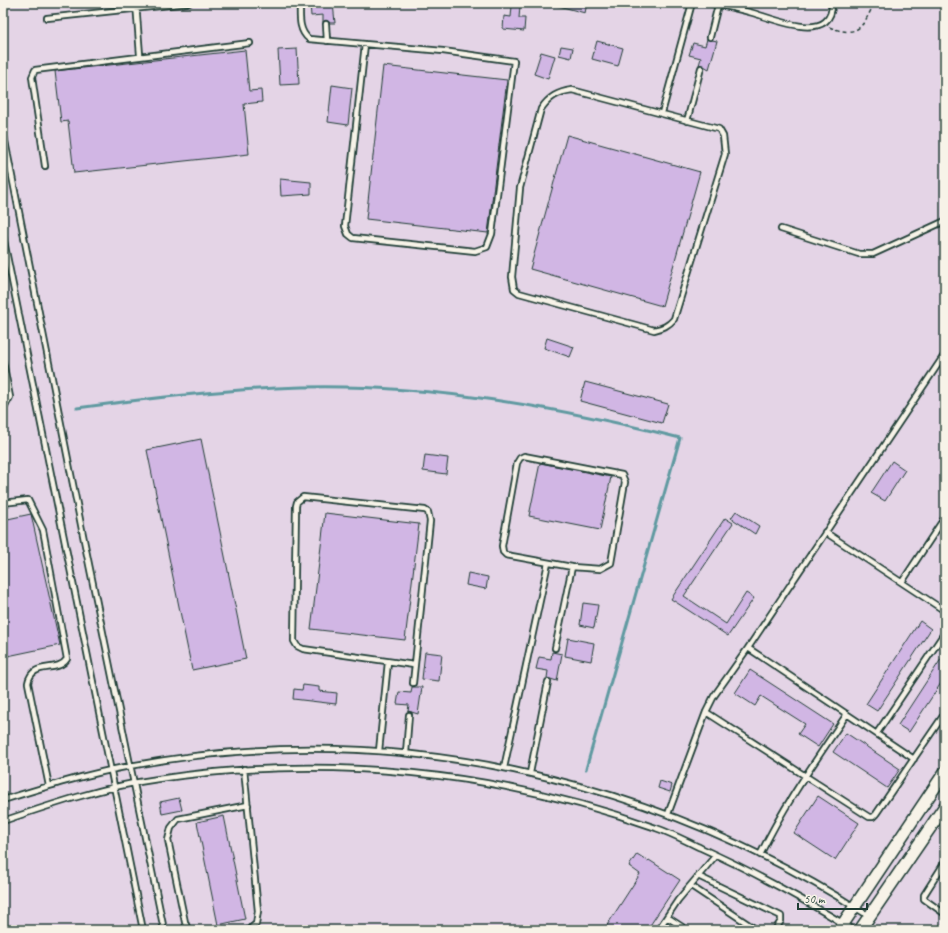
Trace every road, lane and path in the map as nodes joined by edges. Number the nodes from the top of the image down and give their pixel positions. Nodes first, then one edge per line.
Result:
1 (189, 3) edge
2 (300, 3) edge
3 (692, 3) edge
4 (710, 3) edge
5 (832, 3) edge
6 (874, 3) edge
7 (718, 5) junction
8 (136, 6) edge
9 (47, 18) dead end
10 (326, 24) dead end
11 (822, 24) junction
12 (710, 37) dead end
13 (327, 41) junction
14 (250, 43) dead end
15 (365, 44) junction
16 (140, 55) junction
17 (701, 68) dead end
18 (662, 113) junction
19 (687, 120) junction
20 (3, 130) edge
21 (45, 166) dead end
22 (945, 221) edge
23 (782, 230) dead end
24 (3, 236) edge
25 (945, 354) edge
26 (3, 362) edge
27 (3, 410) edge
28 (3, 503) edge
29 (945, 517) edge
30 (825, 532) junction
31 (548, 563) junction
32 (572, 567) junction
33 (902, 582) junction
34 (945, 611) edge
35 (945, 632) edge
36 (555, 648) dead end
37 (748, 648) junction
38 (388, 662) junction
39 (414, 665) junction
40 (548, 682) dead end
41 (413, 683) dead end
42 (706, 712) junction
43 (945, 713) edge
44 (847, 714) junction
45 (410, 715) dead end
46 (876, 734) junction
47 (379, 751) junction
48 (406, 753) junction
49 (914, 758) junction
50 (131, 766) junction
51 (504, 768) junction
52 (244, 769) junction
53 (110, 770) junction
54 (945, 772) edge
55 (530, 773) junction
56 (806, 776) junction
57 (135, 783) junction
58 (49, 786) junction
59 (114, 788) junction
60 (3, 800) edge
61 (248, 805) junction
62 (945, 806) edge
63 (668, 814) junction
64 (3, 821) edge
65 (716, 855) junction
66 (760, 855) junction
67 (945, 862) edge
68 (700, 877) junction
69 (691, 886) junction
70 (854, 907) junction
71 (945, 914) edge
72 (667, 916) junction
73 (870, 916) junction
74 (841, 927) edge
75 (143, 930) edge
76 (164, 930) edge
77 (188, 930) edge
78 (248, 930) edge
79 (658, 930) edge
80 (687, 930) edge
81 (757, 930) edge
82 (776, 930) edge
83 (854, 930) edge
84 (860, 930) edge

1 - 8 lane
2 - 13 lane
3 - 18 lane
4 - 7 lane
5 - 11 lane
6 - 11 path
7 - 11 lane
7 - 12 lane
8 - 9 lane
8 - 16 lane
10 - 13 lane
13 - 15 lane
14 - 16 lane
15 - 15 lane
16 - 21 lane
17 - 19 lane
18 - 19 lane
18 - 19 lane
20 - 50 lane
22 - 23 lane
24 - 53 lane
25 - 30 lane
26 - 27 lane
28 - 58 lane
29 - 33 lane
30 - 33 lane
30 - 37 lane
31 - 32 lane
31 - 32 lane
31 - 51 lane
32 - 36 lane
33 - 34 lane
35 - 46 lane
37 - 42 lane
37 - 44 lane
38 - 39 lane
38 - 39 lane
38 - 47 lane
39 - 41 lane
40 - 55 lane
42 - 56 lane
42 - 63 lane
43 - 49 lane
44 - 46 lane
44 - 56 lane
45 - 48 lane
46 - 49 lane
47 - 48 lane
47 - 50 lane
48 - 51 lane
49 - 56 lane
50 - 53 lane
50 - 57 lane
51 - 55 lane
52 - 57 lane
52 - 61 lane
52 - 65 lane
53 - 58 lane
53 - 59 lane
54 - 70 street
55 - 63 lane
56 - 66 lane
57 - 59 lane
57 - 76 lane
58 - 60 lane
59 - 64 lane
59 - 75 lane
61 - 77 lane
61 - 78 lane
62 - 73 street
63 - 66 lane
65 - 68 lane
65 - 74 lane
66 - 70 lane
67 - 71 lane
68 - 69 lane
68 - 82 lane
69 - 72 lane
69 - 81 lane
70 - 73 lane
70 - 74 street
72 - 79 lane
72 - 80 lane
73 - 84 street
74 - 83 lane

